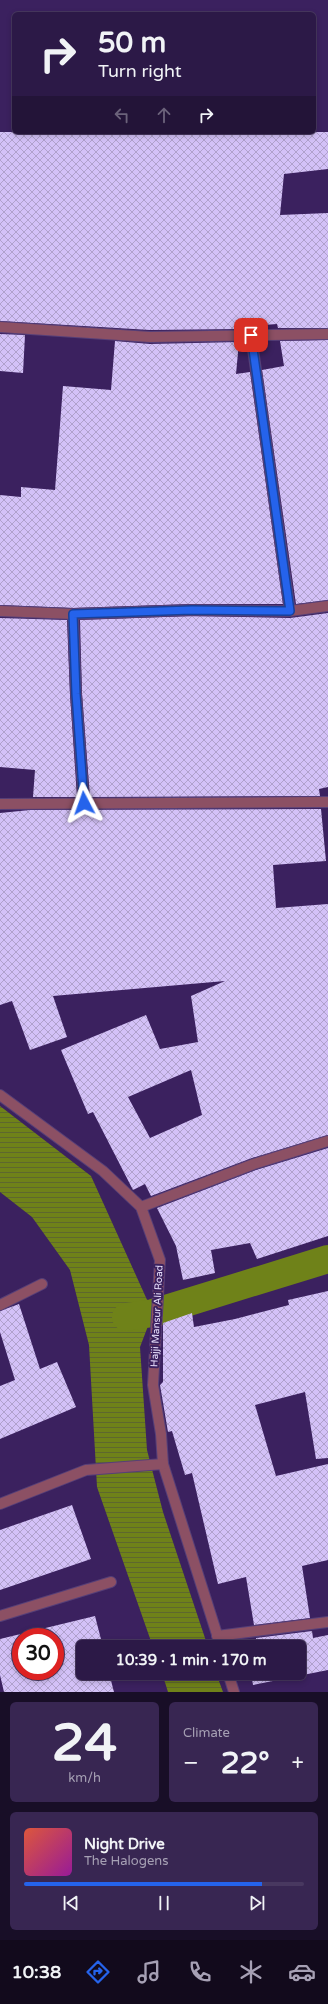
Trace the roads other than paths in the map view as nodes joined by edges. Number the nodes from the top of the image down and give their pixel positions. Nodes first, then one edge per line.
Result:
1 (0, 327) edge
2 (328, 334) edge
3 (251, 335) junction
4 (328, 606) edge
5 (0, 610) edge
6 (290, 611) junction
7 (73, 614) junction
8 (328, 802) edge
9 (84, 803) junction
10 (0, 804) edge
11 (0, 1095) edge
12 (328, 1141) edge
13 (141, 1206) junction
14 (42, 1284) dead end
15 (0, 1305) edge
16 (163, 1464) junction
17 (0, 1504) edge
18 (111, 1582) dead end
19 (0, 1616) edge
20 (328, 1622) edge
21 (217, 1636) junction
22 (218, 1640) edge
23 (230, 1680) edge
24 (234, 1692) edge

1 - 3 street
2 - 3 street
3 - 6 street
4 - 6 street
5 - 7 street
6 - 7 street
7 - 9 street
8 - 9 street
9 - 10 street
11 - 13 street, Hajji Mansur Ali Road
12 - 13 street
13 - 16 street, Hajji Mansur Ali Road
14 - 15 street
16 - 17 street
16 - 21 street, Hajji Mansur Ali Road
18 - 19 street
20 - 21 street
21 - 22 street, Hajji Mansur Ali Road
23 - 24 street

